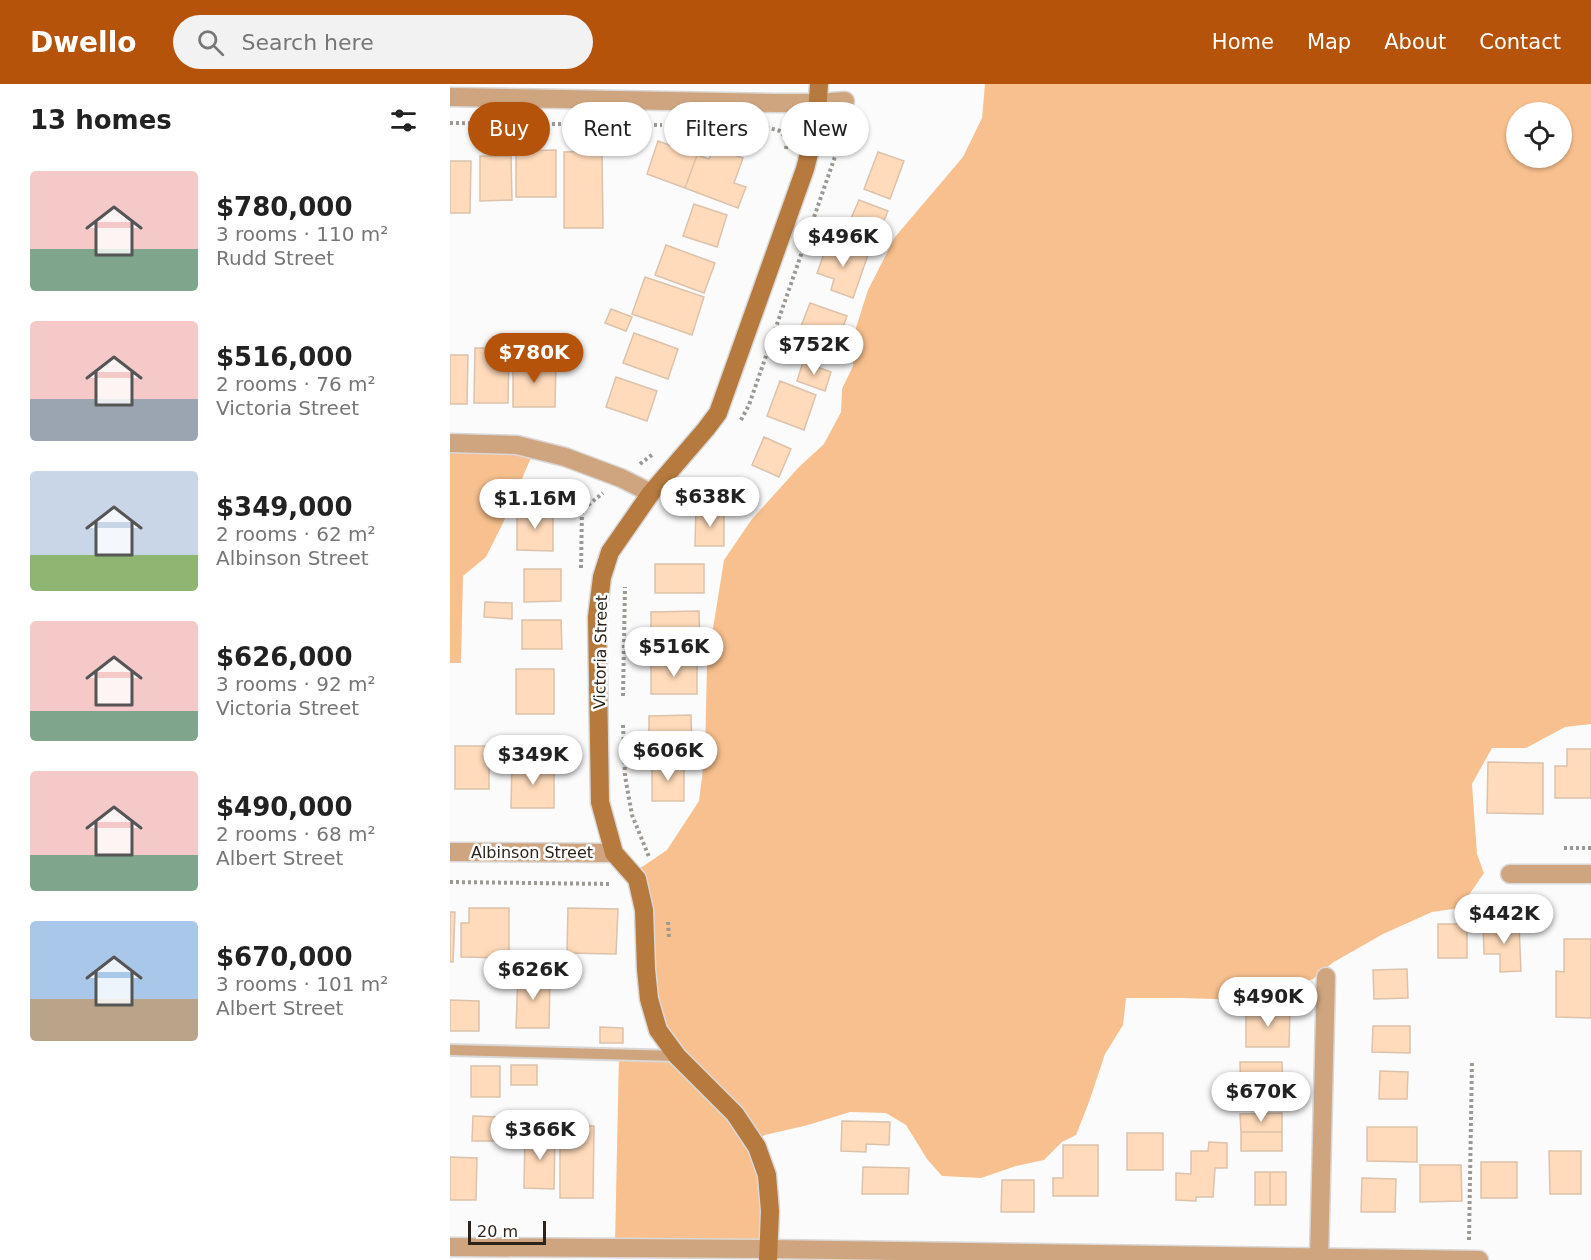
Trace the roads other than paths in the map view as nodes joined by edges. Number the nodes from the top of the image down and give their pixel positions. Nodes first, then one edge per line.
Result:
1 (819, 84) edge
2 (450, 97) edge
3 (845, 101) road end
4 (781, 102) edge
5 (819, 102) edge
6 (832, 102) edge
7 (809, 156) edge
8 (450, 443) edge
9 (651, 493) junction
10 (450, 852) edge
11 (614, 853) junction
12 (1510, 874) dead end
13 (1591, 874) edge
14 (1326, 978) dead end
15 (450, 1050) edge
16 (677, 1056) junction
17 (450, 1246) edge
18 (768, 1255) edge
19 (921, 1256) edge
20 (1319, 1259) edge
21 (1469, 1260) edge
22 (1479, 1260) edge

1 - 5 street, Victoria Street
2 - 4 street
3 - 6 street
7 - 9 street, Victoria Street
8 - 9 street
9 - 11 street, Victoria Street
10 - 11 street, Albinson Street
11 - 16 street, Victoria Street
12 - 13 street
14 - 20 street
15 - 16 lane
16 - 18 street, Victoria Street
17 - 18 street
18 - 19 street
19 - 20 street
20 - 21 street
21 - 22 street

